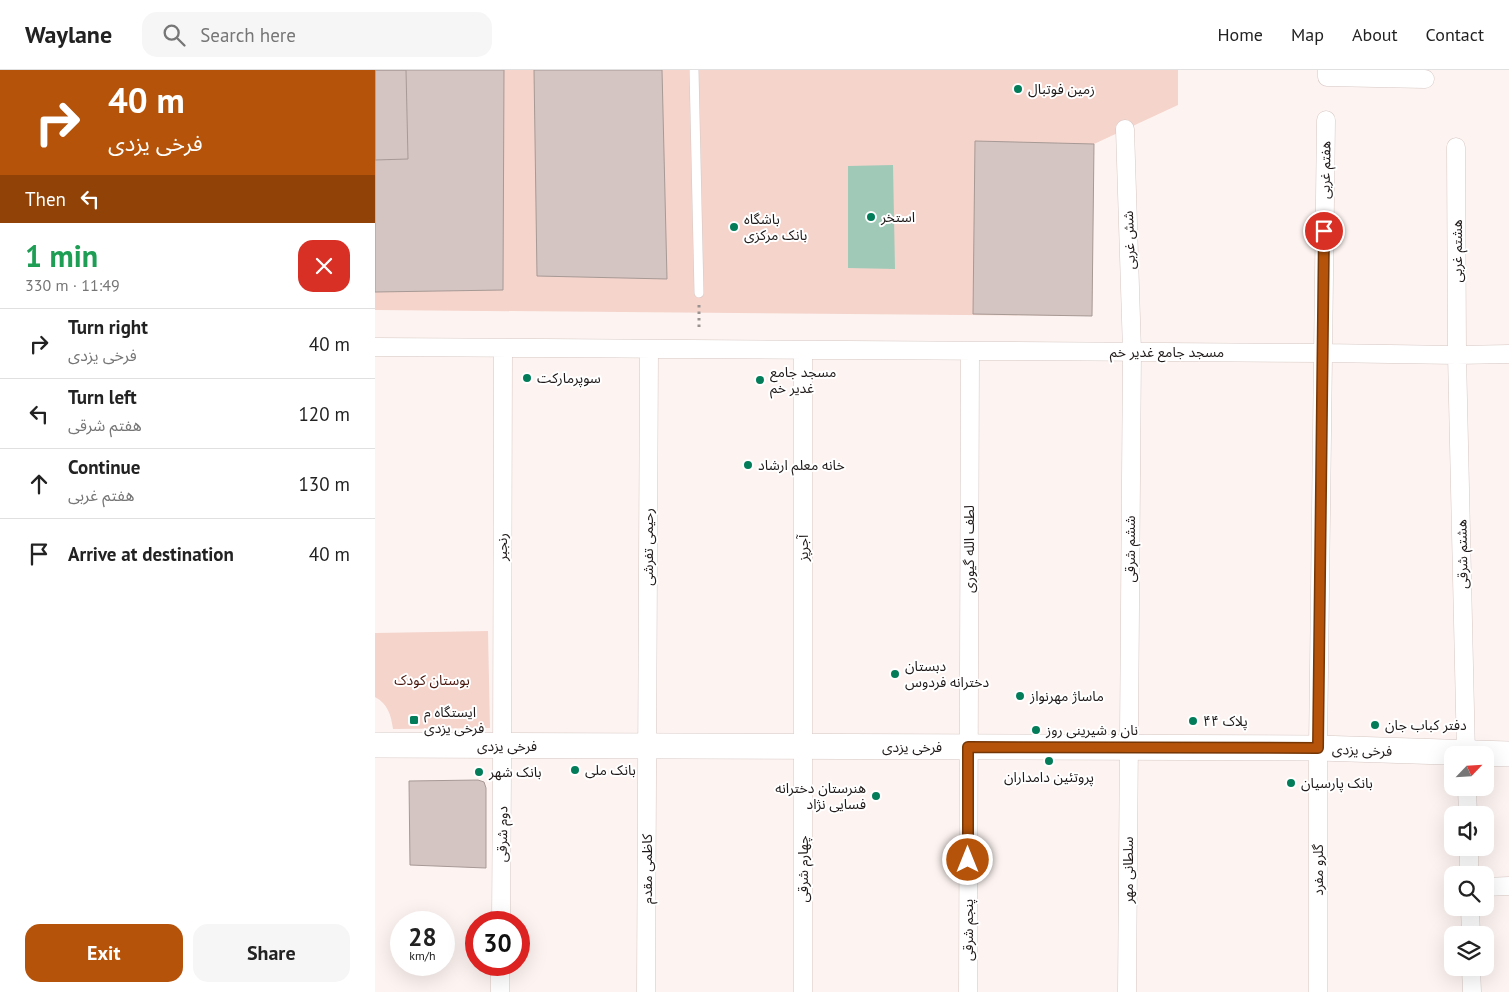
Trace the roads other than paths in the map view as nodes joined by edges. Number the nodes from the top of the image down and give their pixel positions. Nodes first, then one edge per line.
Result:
1 (694, 70) edge
2 (1327, 74) edge
3 (1425, 79) dead end
4 (1326, 120) dead end
5 (1125, 129) dead end
6 (1456, 147) dead end
7 (699, 293) road end
8 (375, 347) edge
9 (503, 348) junction
10 (649, 349) junction
11 (803, 350) junction
12 (970, 351) junction
13 (1132, 351) junction
14 (1322, 353) junction
15 (1457, 354) junction
16 (1509, 354) edge
17 (375, 745) edge
18 (502, 746) junction
19 (647, 746) junction
20 (1466, 746) edge
21 (803, 747) junction
22 (968, 747) junction
23 (1129, 748) junction
24 (1318, 748) junction
25 (1444, 753) edge
26 (1494, 754) edge
27 (1509, 754) edge
28 (1509, 886) edge
29 (1494, 887) edge
30 (501, 911) edge
31 (500, 976) edge
32 (1471, 976) edge
33 (500, 992) edge
34 (646, 992) edge
35 (803, 992) edge
36 (968, 992) edge
37 (1127, 992) edge
38 (1318, 992) edge
39 (1472, 992) edge

1 - 7 lane
2 - 3 street
4 - 14 street, هفتم غربی
5 - 13 street, شش غربی
6 - 15 street, هشتم غربی
8 - 9 street, مسجد جامع غدیر خم
9 - 10 street, مسجد جامع غدیر خم
9 - 18 street, رنجبر
10 - 11 street, مسجد جامع غدیر خم
10 - 19 street, رحیمی تفرشی
11 - 12 street, مسجد جامع غدیر خم
11 - 21 street, آجرپز
12 - 13 street, مسجد جامع غدیر خم
12 - 22 street, لطف الله گیوری
13 - 14 street, مسجد جامع غدیر خم
13 - 23 street, ششم شرقی
14 - 15 street, مسجد جامع غدیر خم
14 - 24 street, هفتم غربی
15 - 16 street, مسجد جامع غدیر خم
15 - 20 street, هشتم شرقی
17 - 18 main road, فرخی یزدی
18 - 19 main road, فرخی یزدی
18 - 30 street, دوم شرقی
19 - 21 main road, فرخی یزدی
19 - 34 street, کاظمی مقدم
21 - 22 main road, فرخی یزدی
21 - 35 street, چهارم شرقی
22 - 23 main road, فرخی یزدی
22 - 36 street, پنجم شرقی
23 - 24 main road, فرخی یزدی
23 - 37 street, سلطانی مهر
24 - 25 main road, فرخی یزدی
24 - 38 street, گلرو مفرد
26 - 27 main road, فرخی یزدی
28 - 29 street
31 - 33 street
32 - 39 street

